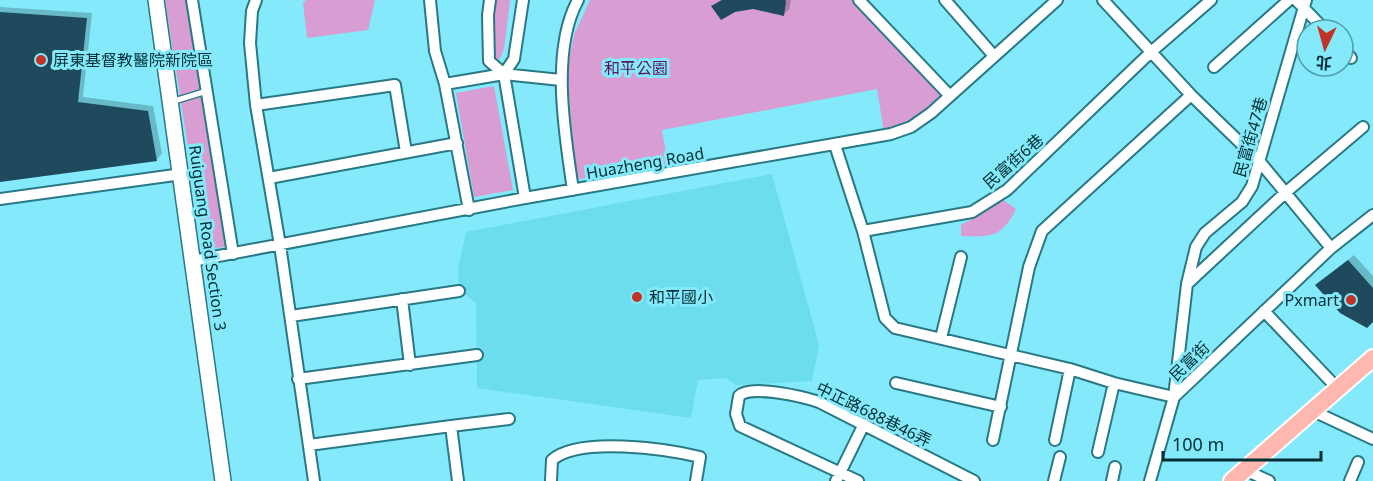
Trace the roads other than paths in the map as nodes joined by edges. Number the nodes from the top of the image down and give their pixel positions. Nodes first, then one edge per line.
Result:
1 (156, 0) edge
2 (192, 0) edge
3 (256, 0) edge
4 (430, 0) edge
5 (490, 0) edge
6 (524, 0) edge
7 (578, 0) edge
8 (859, 0) edge
9 (945, 0) edge
10 (1058, 0) edge
11 (1103, 0) edge
12 (1211, 0) edge
13 (1289, 0) edge
14 (1296, 0) edge
15 (1305, 4) edge
16 (1316, 18) edge
17 (1151, 52) junction
18 (994, 56) junction
19 (1214, 67) dead end
20 (504, 74) junction
21 (561, 80) junction
22 (445, 84) junction
23 (207, 91) junction
24 (1191, 95) junction
25 (950, 96) junction
26 (171, 102) junction
27 (256, 105) junction
28 (1363, 127) dead end
29 (457, 143) junction
30 (835, 145) junction
31 (406, 152) junction
32 (1260, 162) junction
33 (182, 174) junction
34 (269, 178) junction
35 (573, 190) junction
36 (1285, 193) junction
37 (525, 198) junction
38 (0, 199) edge
39 (469, 210) junction
40 (1372, 219) edge
41 (863, 231) junction
42 (280, 245) junction
43 (1331, 248) junction
44 (233, 254) junction
45 (961, 257) dead end
46 (192, 261) junction
47 (1187, 284) junction
48 (459, 291) dead end
49 (402, 299) junction
50 (1264, 311) junction
51 (291, 315) junction
52 (941, 338) junction
53 (477, 355) dead end
54 (1012, 355) junction
55 (1373, 358) edge
56 (410, 365) junction
57 (1070, 369) junction
58 (298, 380) junction
59 (896, 383) dead end
60 (1114, 383) junction
61 (1338, 389) junction
62 (1174, 397) junction
63 (1001, 407) junction
64 (1313, 411) junction
65 (509, 419) dead end
66 (864, 424) junction
67 (451, 426) junction
68 (993, 440) dead end
69 (1055, 440) dead end
70 (1373, 440) edge
71 (309, 445) junction
72 (1098, 452) dead end
73 (1060, 457) dead end
74 (1358, 462) dead end
75 (1115, 467) dead end
76 (1238, 476) edge
77 (838, 477) edge
78 (700, 480) edge
79 (224, 481) edge
80 (314, 481) edge
81 (458, 481) edge
82 (551, 481) edge
83 (858, 481) edge
84 (974, 481) edge
85 (1054, 481) edge
86 (1112, 481) edge
87 (1150, 481) edge
88 (1269, 481) edge
89 (1350, 481) edge

1 - 26 street, Ruiguang Road Section 3
2 - 23 street
3 - 27 street
4 - 22 street
5 - 20 street
6 - 20 street
7 - 21 street
8 - 25 street
9 - 18 street
10 - 18 street, Huazheng Road
11 - 17 street
12 - 17 street, 民富街6巷
13 - 19 street
14 - 15 street
15 - 16 street
15 - 32 street, 民富街47巷
17 - 24 street
17 - 41 street, 民富街6巷
18 - 25 street, Huazheng Road
20 - 21 street
20 - 22 street
20 - 37 street
21 - 35 street
22 - 29 street
23 - 26 lane
23 - 44 street
24 - 32 street
24 - 54 street
25 - 30 street, Huazheng Road
26 - 33 street, Ruiguang Road Section 3
27 - 31 street
27 - 34 street
28 - 36 street
29 - 31 street
29 - 39 street
30 - 35 street, Huazheng Road
30 - 41 street, 民富街
31 - 34 street
32 - 36 street
32 - 47 street, 民富街47巷
33 - 38 street
33 - 46 street, Ruiguang Road Section 3
34 - 42 street
35 - 37 street, Huazheng Road
36 - 43 street
36 - 47 street
37 - 39 street, Huazheng Road
39 - 42 street, Huazheng Road
40 - 43 street, 民富街
41 - 52 street, 民富街
42 - 44 street, Huazheng Road
42 - 51 street
43 - 50 street, 民富街
44 - 46 street, Huazheng Road
45 - 52 street
46 - 79 street, Ruiguang Road Section 3
47 - 62 street, 民富街47巷
48 - 49 street
49 - 51 street
49 - 56 street
50 - 61 street
50 - 62 street, 民富街
51 - 58 street
52 - 54 street, 民富街
53 - 56 street
54 - 57 street, 民富街
54 - 63 street
55 - 61 main road
56 - 58 street
57 - 60 street, 民富街
57 - 69 street
58 - 71 street
59 - 63 street
60 - 62 street, 民富街
60 - 72 street
61 - 64 main road
62 - 87 street, 民富街47巷
63 - 68 street
64 - 70 street
64 - 76 main road
65 - 67 street
66 - 77 street
66 - 77 street, 中正路688巷46弄
66 - 84 street, 中正路688巷46弄
67 - 71 street
67 - 81 street
71 - 80 street
73 - 85 street
74 - 89 street
75 - 86 street
76 - 88 street
77 - 83 street, 中正路688巷46弄
78 - 82 street

